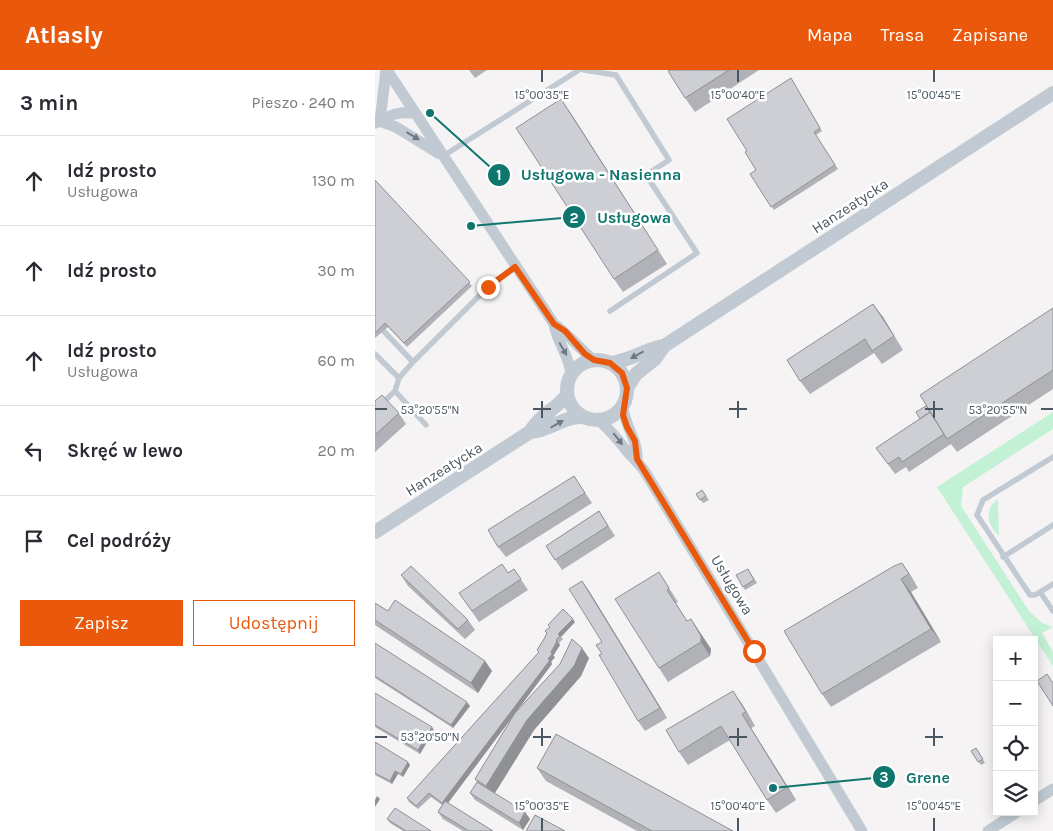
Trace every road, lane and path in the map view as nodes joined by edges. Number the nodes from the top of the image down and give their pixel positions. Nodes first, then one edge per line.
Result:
1 (386, 70) edge
2 (579, 70) edge
3 (584, 70) edge
4 (1053, 93) edge
5 (416, 114) junction
6 (378, 123) edge
7 (443, 156) junction
8 (515, 267) junction
9 (610, 311) dead end
10 (375, 322) edge
11 (554, 324) junction
12 (664, 346) junction
13 (375, 354) edge
14 (594, 360) junction
15 (413, 362) junction
16 (610, 363) junction
17 (571, 374) junction
18 (399, 378) junction
19 (627, 388) junction
20 (395, 391) junction
21 (567, 395) junction
22 (623, 406) junction
23 (375, 410) edge
24 (583, 417) junction
25 (598, 420) junction
26 (426, 426) dead end
27 (530, 432) junction
28 (1053, 458) edge
29 (637, 459) junction
30 (1053, 525) edge
31 (375, 532) edge
32 (1003, 557) junction
33 (1053, 584) edge
34 (1040, 592) junction
35 (1053, 612) edge
36 (1053, 789) edge
37 (1038, 798) edge
38 (1011, 816) edge
39 (863, 831) edge
40 (988, 831) edge

1 - 5 street
1 - 6 street
2 - 7 lane
3 - 9 lane
4 - 12 street, Hanzeatycka
5 - 6 street
5 - 7 street
6 -> 7 street
7 - 8 street
8 - 11 street
8 - 15 lane
10 - 15 lane
11 - 14 street
11 -> 17 street
12 -> 16 street, Hanzeatycka
12 - 19 street, Hanzeatycka
13 - 18 lane
14 - 16 street
14 - 17 street
15 - 18 lane
16 - 19 street
17 - 21 street
18 - 20 lane
19 - 22 street
20 - 23 lane
20 - 26 lane
21 - 24 street
21 - 27 street, Hanzeatycka
22 - 25 street
22 - 29 street, Usługowa
24 - 25 street
27 -> 24 street, Hanzeatycka
25 -> 29 street, Usługowa
27 - 31 street, Hanzeatycka
28 - 32 lane
29 - 39 street, Usługowa
30 - 32 lane
32 - 34 lane
33 - 34 lane
34 - 35 lane
36 - 37 street
38 - 40 street

